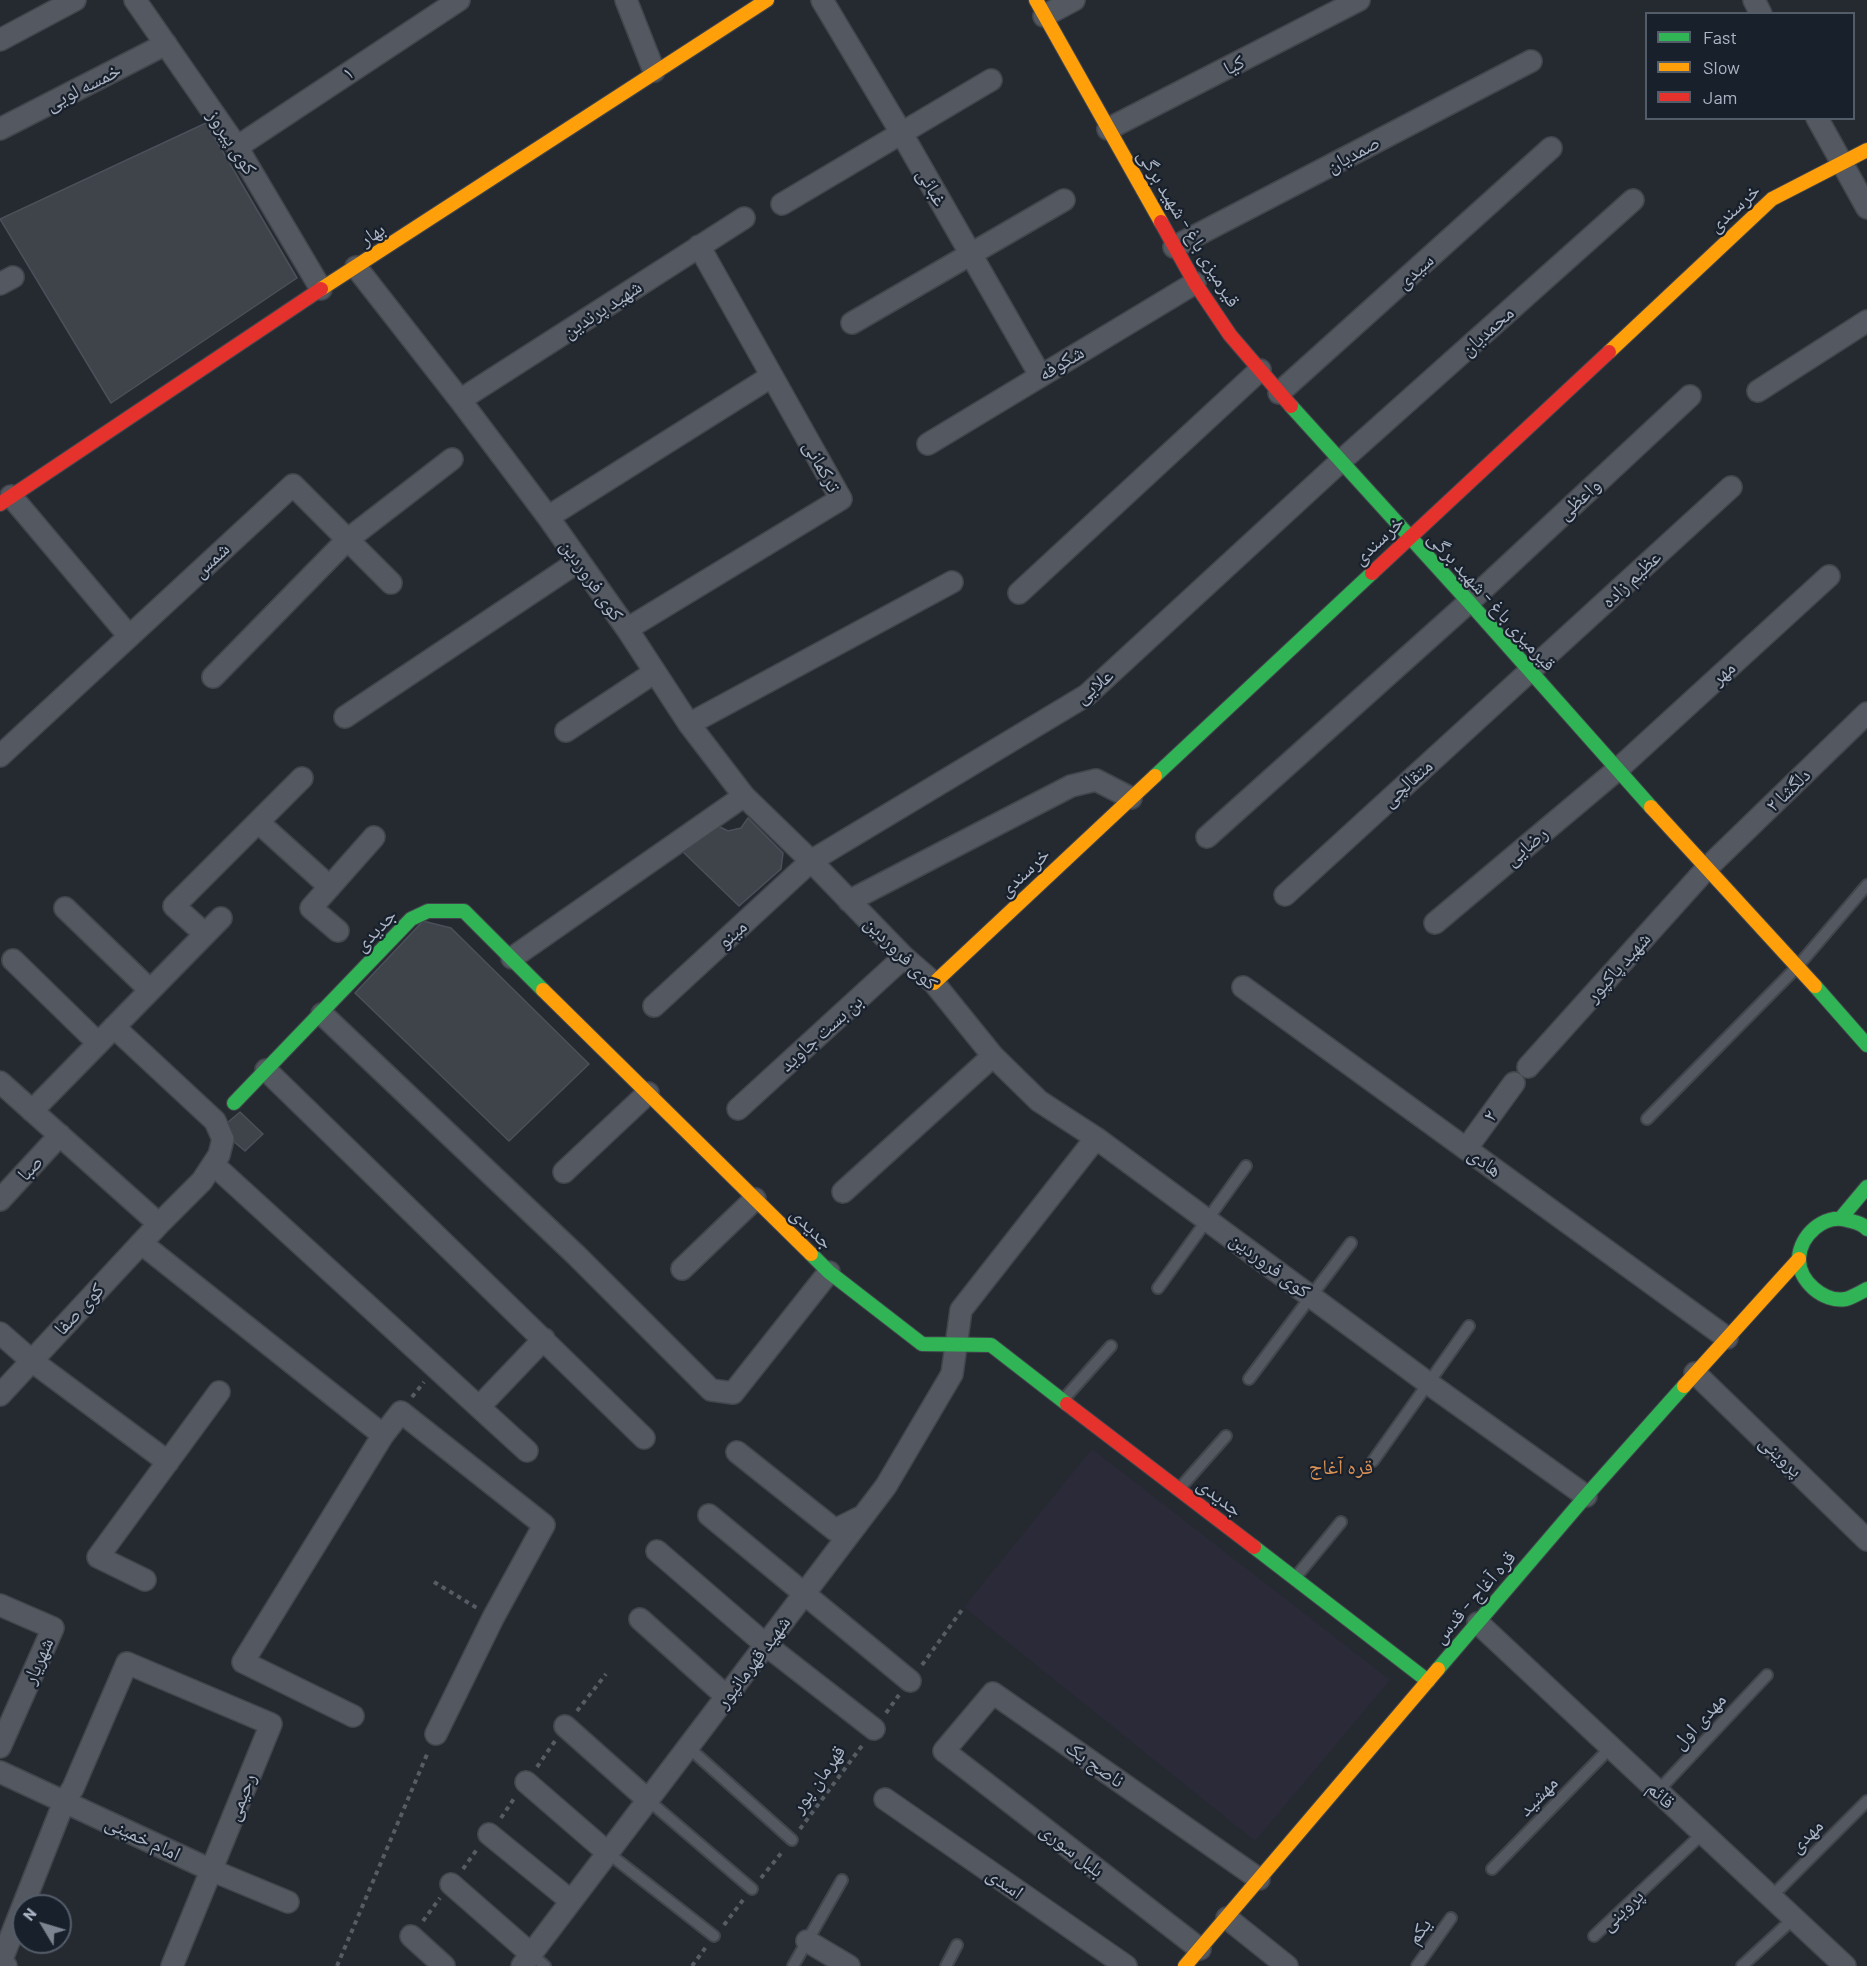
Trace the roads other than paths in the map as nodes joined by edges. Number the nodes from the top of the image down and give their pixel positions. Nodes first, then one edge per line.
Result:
1 (75, 0) edge
2 (135, 0) edge
3 (459, 0) edge
4 (626, 0) edge
5 (767, 0) edge
6 (822, 0) edge
7 (1074, 0) edge
8 (1359, 0) edge
9 (1040, 8) edge
10 (0, 40) edge
11 (166, 44) junction
12 (1531, 61) dead end
13 (654, 72) junction
14 (991, 80) dead end
15 (1818, 120) edge
16 (0, 129) edge
17 (1108, 129) junction
18 (902, 134) junction
19 (237, 147) junction
20 (1551, 148) dead end
21 (1867, 150) edge
22 (1841, 163) junction
23 (1064, 200) dead end
24 (1633, 200) dead end
25 (782, 204) dead end
26 (1867, 208) edge
27 (744, 218) dead end
28 (699, 246) junction
29 (1174, 247) junction
30 (970, 254) junction
31 (356, 267) junction
32 (1195, 283) junction
33 (321, 289) junction
34 (1867, 321) edge
35 (852, 323) dead end
36 (1260, 370) junction
37 (1040, 375) junction
38 (772, 376) junction
39 (1758, 391) dead end
40 (1279, 393) junction
41 (1690, 396) dead end
42 (460, 400) junction
43 (928, 444) dead end
44 (452, 459) dead end
45 (1341, 462) junction
46 (1731, 487) dead end
47 (5, 500) edge
48 (548, 517) junction
49 (1409, 538) junction
50 (347, 540) junction
51 (579, 561) junction
52 (1829, 576) dead end
53 (952, 582) dead end
54 (391, 583) dead end
55 (1019, 593) dead end
56 (1469, 602) junction
57 (627, 629) junction
58 (129, 636) junction
59 (1530, 671) junction
60 (655, 672) junction
61 (213, 677) dead end
62 (1867, 713) edge
63 (345, 717) dead end
64 (689, 724) junction
65 (566, 731) dead end
66 (0, 756) edge
67 (1617, 770) junction
68 (302, 778) dead end
69 (744, 796) junction
70 (1131, 798) junction
71 (258, 822) junction
72 (374, 837) dead end
73 (1207, 837) dead end
74 (811, 861) junction
75 (1708, 867) junction
76 (1867, 885) edge
77 (330, 887) junction
78 (1285, 895) dead end
79 (849, 901) junction
80 (65, 908) dead end
81 (221, 918) dead end
82 (1435, 923) dead end
83 (338, 931) dead end
84 (205, 934) junction
85 (904, 957) junction
86 (512, 958) junction
87 (13, 960) dead end
88 (1797, 967) junction
89 (934, 983) junction
90 (1244, 987) dead end
91 (150, 990) junction
92 (654, 1006) dead end
93 (322, 1014) junction
94 (114, 1027) junction
95 (98, 1043) junction
96 (1867, 1044) edge
97 (993, 1056) junction
98 (1528, 1067) dead end
99 (266, 1070) junction
100 (0, 1082) edge
101 (1514, 1083) dead end
102 (648, 1093) junction
103 (234, 1103) joint
104 (738, 1109) dead end
105 (32, 1110) junction
106 (1647, 1119) dead end
107 (215, 1121) junction
108 (60, 1135) junction
109 (1096, 1138) junction
110 (1466, 1149) junction
111 (1246, 1166) dead end
112 (564, 1172) dead end
113 (208, 1173) junction
114 (1867, 1187) edge
115 (843, 1192) dead end
116 (755, 1199) junction
117 (0, 1200) edge
118 (1841, 1218) junction
119 (1208, 1219) junction
120 (159, 1224) junction
121 (1867, 1229) edge
122 (1351, 1242) dead end
123 (141, 1243) junction
124 (1799, 1259) junction
125 (682, 1269) dead end
126 (829, 1272) junction
127 (1158, 1288) dead end
128 (1867, 1289) edge
129 (1311, 1296) junction
130 (1469, 1326) dead end
131 (0, 1333) edge
132 (1727, 1338) junction
133 (543, 1339) junction
134 (956, 1344) junction
135 (1111, 1346) dead end
136 (32, 1361) junction
137 (1695, 1373) junction
138 (1250, 1378) dead end
139 (1428, 1383) junction
140 (219, 1392) dead end
141 (0, 1395) edge
142 (1063, 1400) junction
143 (479, 1407) junction
144 (383, 1435) junction
145 (1226, 1436) dead end
146 (644, 1438) dead end
147 (527, 1450) dead end
148 (737, 1452) dead end
149 (1372, 1461) dead end
150 (168, 1462) junction
151 (1179, 1490) junction
152 (1586, 1496) junction
153 (709, 1515) dead end
154 (864, 1515) junction
155 (1341, 1522) dead end
156 (1867, 1540) edge
157 (657, 1551) dead end
158 (1295, 1579) junction
159 (145, 1580) dead end
160 (805, 1593) junction
161 (0, 1605) edge
162 (640, 1619) dead end
163 (1478, 1623) junction
164 (766, 1645) junction
165 (1767, 1675) dead end
166 (910, 1681) road end
167 (1428, 1681) junction
168 (727, 1697) junction
169 (353, 1716) dead end
170 (565, 1726) road end
171 (874, 1729) road end
172 (436, 1734) road end
173 (0, 1747) edge
174 (688, 1748) junction
175 (1610, 1749) junction
176 (944, 1751) joint
177 (0, 1772) edge
178 (526, 1782) road end
179 (1657, 1792) junction
180 (885, 1799) dead end
181 (648, 1800) junction
182 (1867, 1801) edge
183 (64, 1802) junction
184 (489, 1834) road end
185 (1702, 1834) junction
186 (792, 1840) road end
187 (608, 1853) junction
188 (1492, 1869) dead end
189 (211, 1870) junction
190 (842, 1880) dead end
191 (1259, 1880) junction
192 (451, 1884) road end
193 (752, 1889) road end
194 (1771, 1897) junction
195 (571, 1901) junction
196 (288, 1902) dead end
197 (1227, 1918) junction
198 (1451, 1918) dead end
199 (1794, 1918) junction
200 (411, 1936) road end
201 (714, 1936) road end
202 (1594, 1936) dead end
203 (807, 1941) junction
204 (957, 1945) dead end
205 (1200, 1949) junction
206 (533, 1962) edge
207 (6, 1966) edge
208 (172, 1966) edge
209 (444, 1966) edge
210 (793, 1966) edge
211 (849, 1966) edge
212 (946, 1966) edge
213 (1126, 1966) edge
214 (1185, 1966) edge
215 (1287, 1966) edge
216 (1417, 1966) edge
217 (1742, 1966) edge
218 (1845, 1966) edge

1 - 10 street
2 - 11 street, کوی پیروز
3 - 19 street, ۱
4 - 13 street
5 - 13 main road, بهار
6 - 18 street, غبائی
7 - 9 street
8 - 17 street, کیا
9 - 17 main road, قیرمیزی باغ - شهید برگی
11 - 16 street, خمسه لویی
11 - 19 street, کوی پیروز
12 - 29 street, صمدیان
13 - 31 main road, بهار
14 - 18 street
15 - 22 street
17 - 29 main road, قیرمیزی باغ - شهید برگی
18 - 25 street
18 - 30 street, غبائی
19 - 33 street, کوی پیروز
20 - 40 street, سیدی
21 - 22 main road, خرسندی
22 - 26 street
22 - 49 main road, خرسندی
23 - 30 street
24 - 45 street, محمدیان
27 - 28 street, شهید پرندین
28 - 38 street, ترکمانی
28 - 42 street, شهید پرندین
29 - 32 main road, قیرمیزی باغ - شهید برگی
30 - 35 street
30 - 37 street, غبائی
31 - 33 main road, بهار
31 - 42 street, کوی فروردین
32 - 36 main road, قیرمیزی باغ - شهید برگی
32 - 37 street, شکوفه
33 - 47 main road, بهار
34 - 39 street
36 - 40 main road, قیرمیزی باغ - شهید برگی
36 - 55 street
37 - 43 street, شکوفه
38 - 48 street
38 - 57 street, ترکمانی
40 - 45 main road, قیرمیزی باغ - شهید برگی
41 - 56 street, واعظی
42 - 48 street, کوی فروردین
44 - 50 street
45 - 49 main road, قیرمیزی باغ - شهید برگی
45 - 74 street, علایی
46 - 59 street, عظیم زاده
47 - 58 street
48 - 51 street, کوی فروردین
49 - 56 main road, قیرمیزی باغ - شهید برگی
49 - 70 main road, خرسندی
50 - 54 street
50 - 58 street, شمس
50 - 61 street
51 - 57 street, کوی فروردین
51 - 63 street
52 - 67 street, مهر
53 - 64 street
56 - 59 main road, قیرمیزی باغ - شهید برگی
56 - 73 street, واعظی
57 - 60 street, کوی فروردین
58 - 66 street, شمس
59 - 67 main road, قیرمیزی باغ - شهید برگی
59 - 78 street, متقالچی
60 - 64 street, کوی فروردین
60 - 65 street
62 - 75 street, دلگشا ۲
64 - 69 street, کوی فروردین
67 - 75 main road, قیرمیزی باغ - شهید برگی
67 - 82 street, رضایی
68 - 71 street
69 - 74 street, کوی فروردین
69 - 86 street
70 - 79 street
70 - 89 main road, خرسندی
71 - 77 street
71 - 84 street
72 - 77 street
74 - 79 street, کوی فروردین
74 - 92 street, مینو
75 - 88 main road, قیرمیزی باغ - شهید برگی
75 - 98 street, شهید پاکپور
76 - 88 lane
77 - 83 street
79 - 85 street, کوی فروردین
80 - 91 street
81 - 84 street
84 - 91 street
85 - 89 street, کوی فروردین
85 - 104 street, بن بست جاوید
86 - 93 main road, جدیدی
86 - 102 main road, جدیدی
87 - 95 street
88 - 96 main road, قیرمیزی باغ - شهید برگی
88 - 106 lane
89 - 97 street, کوی فروردین
90 - 110 street, هادی
91 - 94 street
93 - 99 main road, جدیدی
93 - 126 street
94 - 95 street
94 - 107 street
95 - 105 street
97 - 109 street, کوی فروردین
97 - 115 street
99 - 103 main road, جدیدی
99 - 133 street
100 - 105 street
101 - 110 street, ۲
102 - 112 street
102 - 116 main road, جدیدی
103 - 107 street
105 - 108 street
107 - 113 street
108 - 117 street, صبا
108 - 120 street
109 - 119 street, کوی فروردین
109 - 134 street, شهید قهرمانپور
110 - 132 street, هادی
111 - 119 lane
113 - 120 street, کوی صفا
113 - 143 street
114 - 118 main road
116 - 125 street
116 - 126 main road, جدیدی
118 - 121 main road
118 - 124 main road, قره آغاج - قدس
119 - 127 lane
119 - 129 street, کوی فروردین
120 - 123 street, کوی صفا
122 - 129 lane
123 - 136 street, کوی صفا
123 - 144 street
124 - 128 main road
124 - 132 main road, قره آغاج - قدس
126 - 134 main road, جدیدی
129 - 138 lane
129 - 139 street, کوی فروردین
130 - 139 lane
131 - 136 street
132 - 137 main road, قره آغاج - قدس
133 - 143 street
133 - 146 street
134 - 142 main road, جدیدی
134 - 154 street, شهید قهرمانپور
135 - 142 lane
136 - 141 street, کوی صفا
136 - 150 street
137 - 152 main road, قره آغاج - قدس
137 - 156 street, پروینی
139 - 149 lane
139 - 152 street, کوی فروردین
140 - 150 street
142 - 151 main road, جدیدی
143 - 147 street
144 - 169 street
144 - 172 street
145 - 151 lane
148 - 154 street
150 - 159 street
151 - 158 main road, جدیدی
152 - 163 main road, قره آغاج - قدس
153 - 160 street
154 - 160 street, شهید قهرمانپور
155 - 158 lane
157 - 164 street
158 - 167 main road, جدیدی
160 - 164 street, شهید قهرمانپور
160 - 166 street
161 - 173 street, شهریار
162 - 168 street
163 - 167 main road, قره آغاج - قدس
163 - 175 street, قائم
164 - 168 street, شهید قهرمانپور
164 - 171 street
165 - 179 lane, مهدی اول
167 - 191 main road, قره آغاج - قدس
168 - 174 street, شهید قهرمانپور
170 - 181 street
174 - 181 street, شهید قهرمانپور
174 - 186 lane
175 - 179 street, قائم
175 - 188 lane, مهشید
176 - 191 street, ناصح یک
176 - 205 street, بلبل سوری
177 - 183 street, امام خمینی
178 - 187 street
179 - 185 street, قائم
180 - 213 street, اسدی
181 - 187 street, شهید قهرمانپور
181 - 193 lane
182 - 194 lane, مهدی
183 - 189 street, امام خمینی
183 - 189 street, رحیمی
183 - 207 street
184 - 195 street
185 - 194 street, قائم
185 - 202 lane, پروینی
187 - 195 street, شهید قهرمانپور
187 - 201 lane
189 - 196 street, امام خمینی
189 - 208 street, رحیمی
190 - 203 lane
191 - 197 main road, قره آغاج - قدس
192 - 206 street
194 - 199 street, قائم
195 - 206 street, شهید قهرمانپور
197 - 205 main road, قره آغاج - قدس
197 - 215 street
198 - 216 lane, یکم
199 - 217 lane
199 - 218 street, قائم
200 - 209 street
203 - 210 lane
203 - 211 street
204 - 212 lane
205 - 214 main road, قره آغاج - قدس

